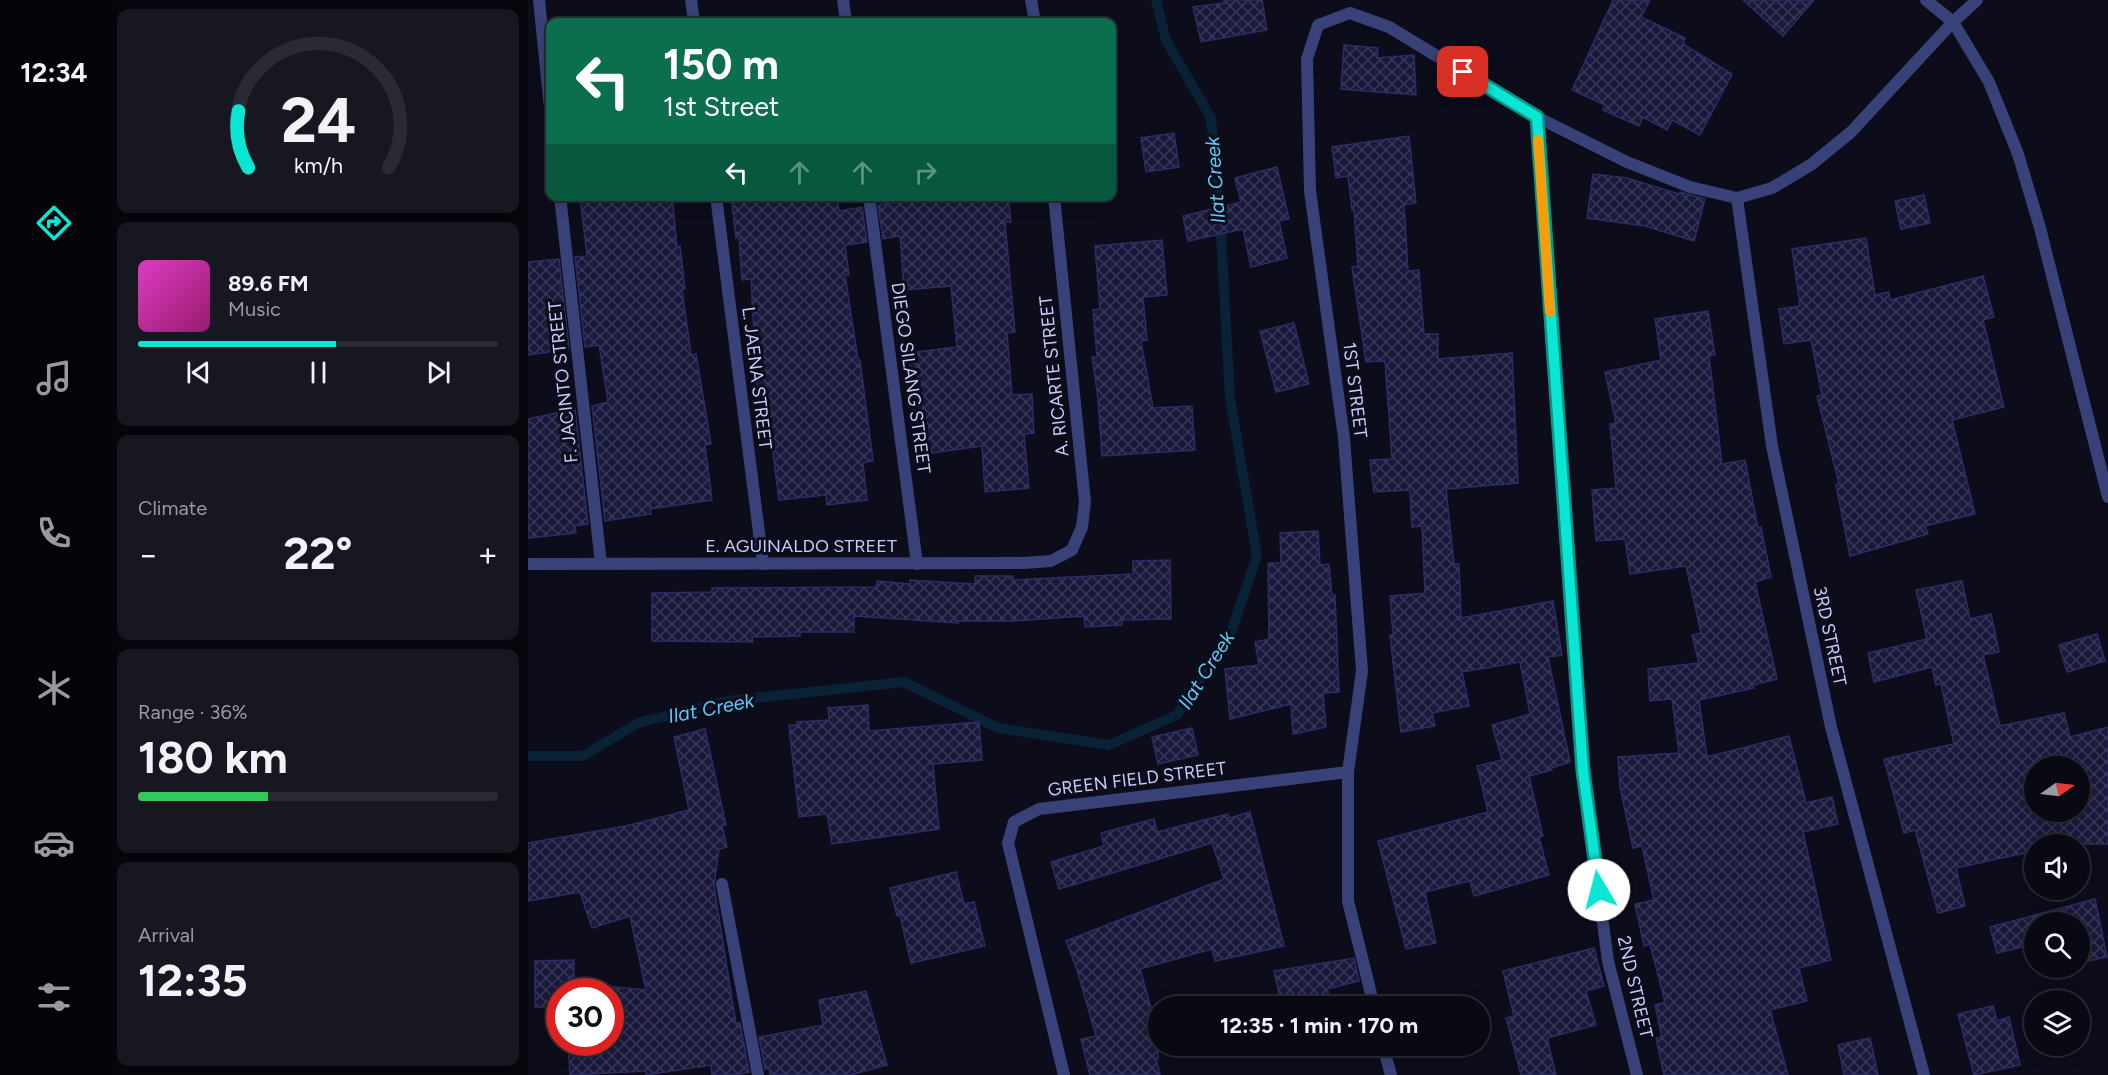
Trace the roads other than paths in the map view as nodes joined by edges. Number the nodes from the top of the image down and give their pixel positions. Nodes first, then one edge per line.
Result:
1 (539, 0) edge
2 (691, 0) edge
3 (843, 0) edge
4 (1031, 0) edge
5 (1926, 0) edge
6 (1977, 0) edge
7 (693, 18) edge
8 (845, 18) edge
9 (1034, 18) edge
10 (1953, 22) junction
11 (546, 69) edge
12 (1537, 117) junction
13 (1737, 198) junction
14 (561, 201) edge
15 (717, 201) edge
16 (870, 201) edge
17 (1055, 201) edge
18 (2108, 498) edge
19 (1072, 550) joint
20 (528, 564) edge
21 (601, 564) junction
22 (763, 564) junction
23 (917, 564) junction
24 (1348, 772) junction
25 (722, 884) dead end
26 (1372, 996) edge
27 (1386, 1056) edge
28 (758, 1075) edge
29 (1064, 1075) edge
30 (1391, 1075) edge
31 (1637, 1075) edge
32 (1924, 1075) edge

1 - 11 street
2 - 7 street
3 - 8 street
4 - 9 street
5 - 10 street
6 - 10 street
10 - 13 street
10 - 18 street
12 - 13 street
12 - 24 street, 1ST STREET
12 - 31 street, 2ND STREET
13 - 32 street, 3RD STREET
14 - 21 street, F. JACINTO STREET
15 - 22 street, L. JAENA STREET
16 - 23 street, DIEGO SILANG STREET
17 - 19 street, A. RICARTE STREET
19 - 23 street, E. AGUINALDO STREET
20 - 21 street, E. AGUINALDO STREET
21 - 22 street, E. AGUINALDO STREET
22 - 23 street, E. AGUINALDO STREET
24 - 26 street, 1ST STREET
24 - 29 street, GREEN FIELD STREET
25 - 28 street
27 - 30 street

